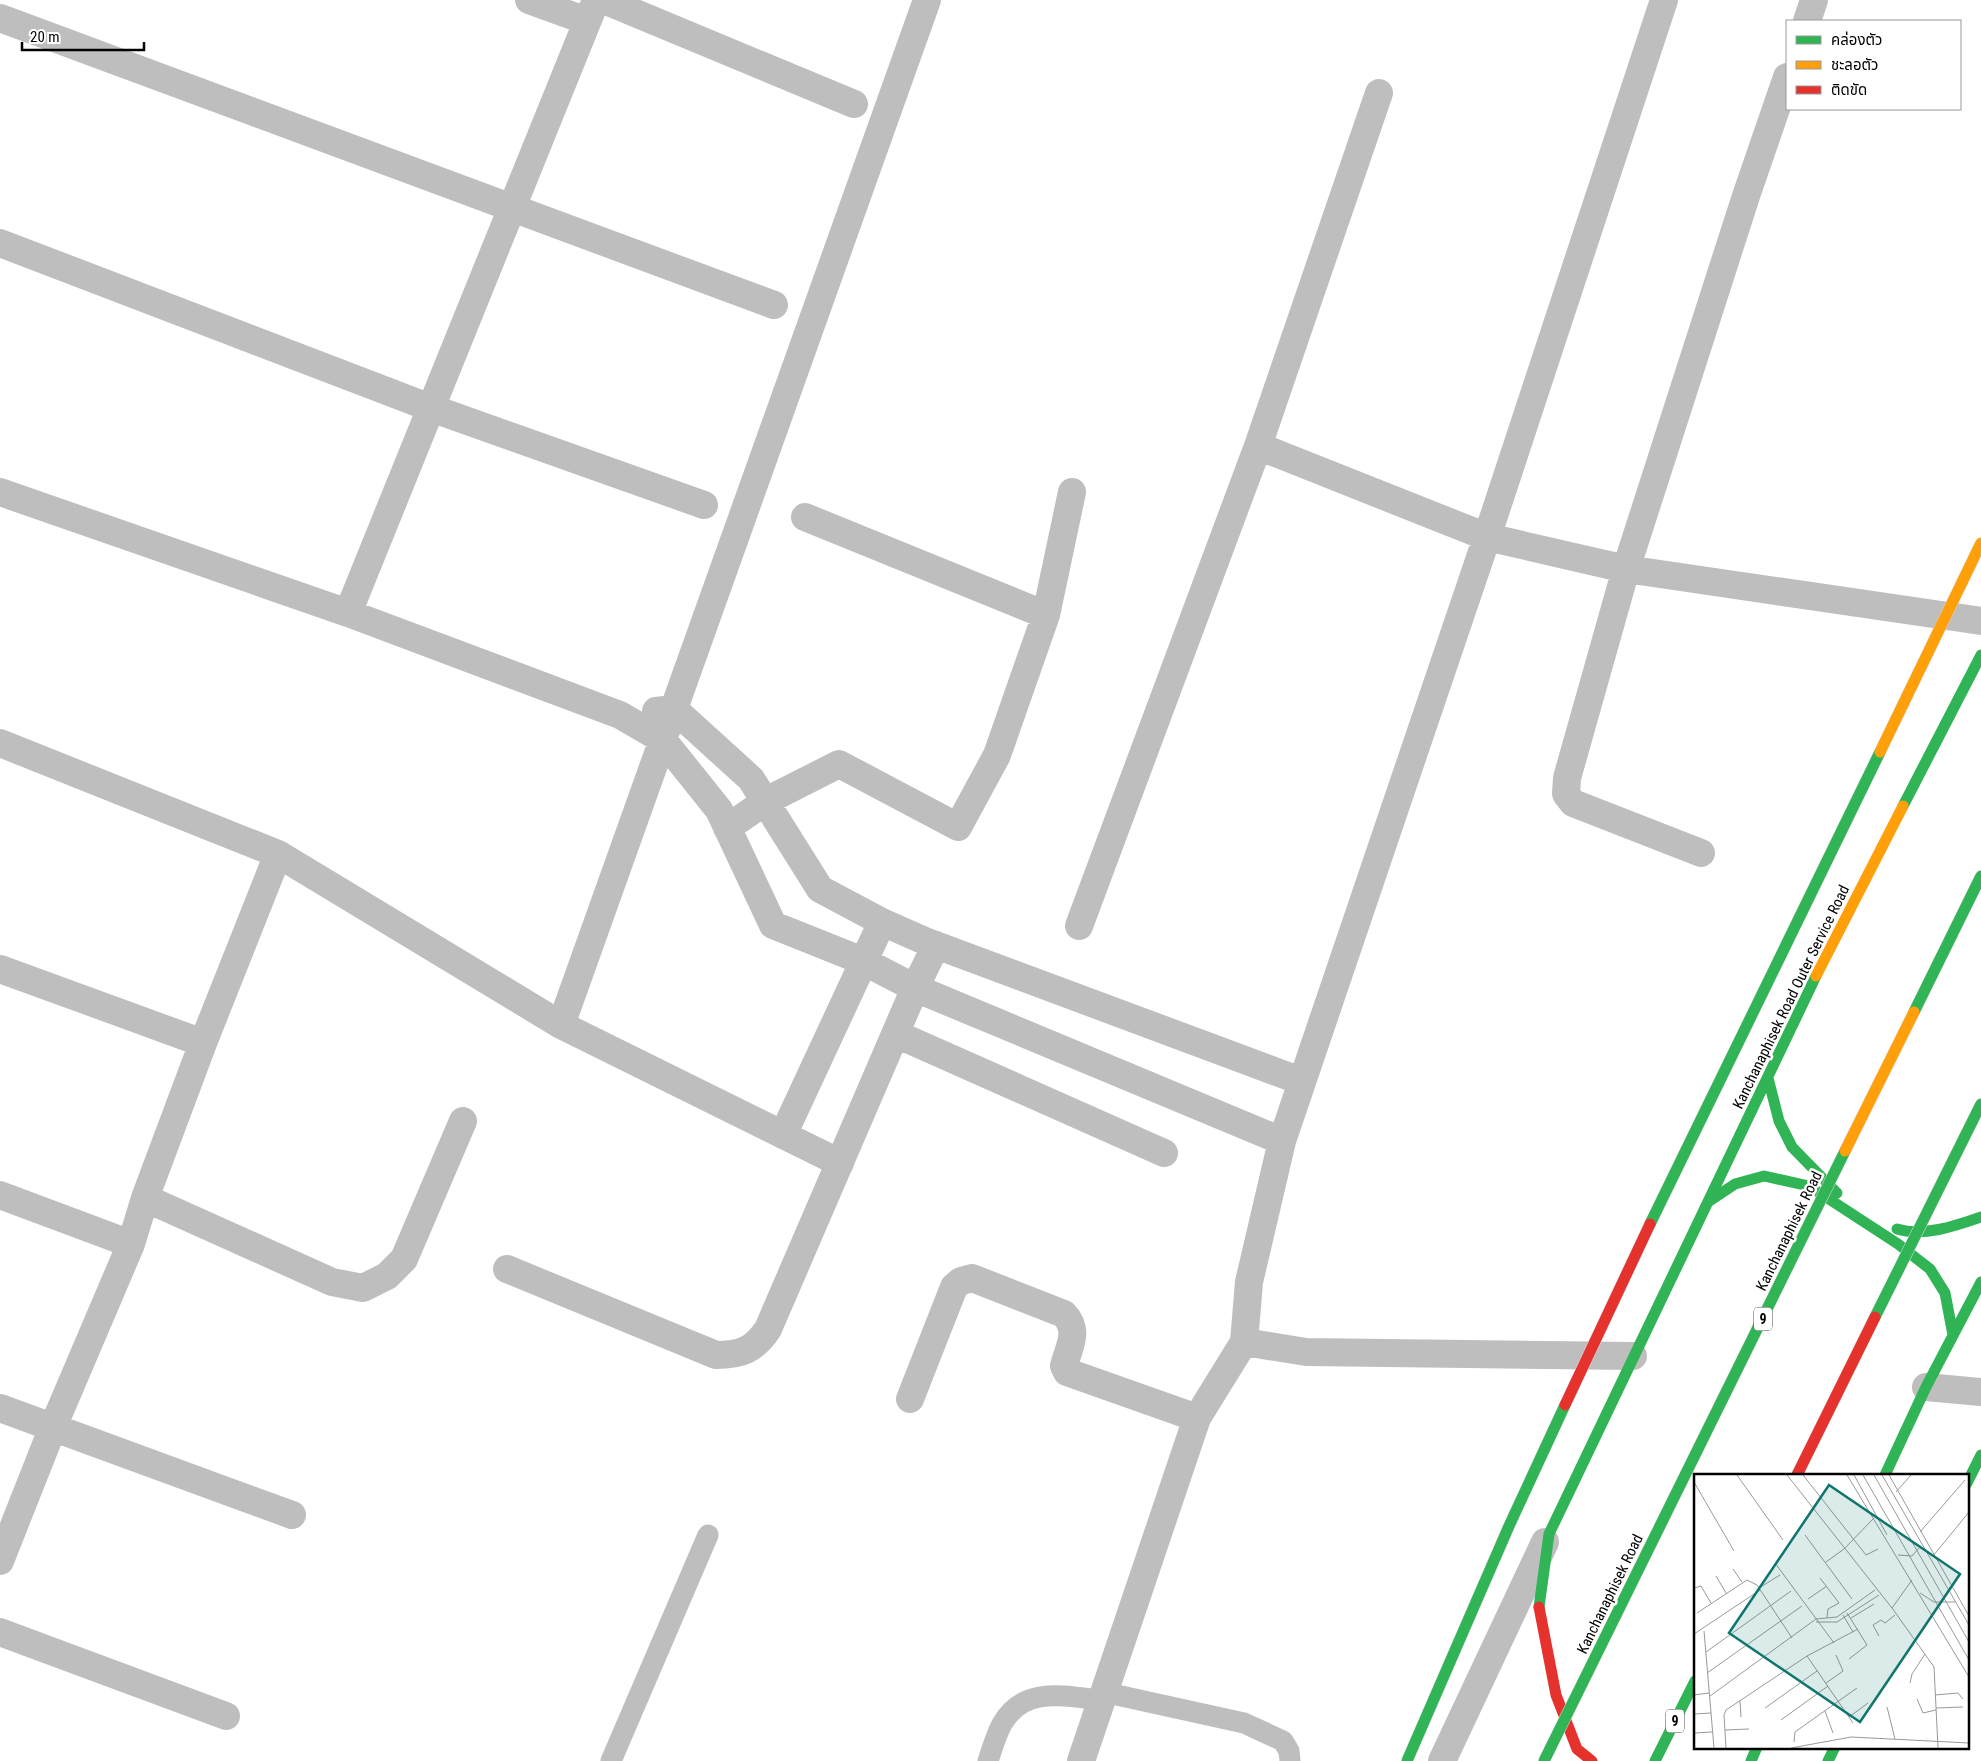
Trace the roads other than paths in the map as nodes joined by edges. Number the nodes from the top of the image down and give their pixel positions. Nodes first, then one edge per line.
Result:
1 (529, 0) edge
2 (604, 0) edge
3 (927, 0) edge
4 (1664, 0) edge
5 (1814, 0) edge
6 (591, 11) edge
7 (0, 18) edge
8 (1807, 20) edge
9 (1786, 80) edge
10 (1379, 92) dead end
11 (854, 104) dead end
12 (511, 209) junction
13 (0, 243) edge
14 (774, 305) dead end
15 (431, 408) junction
16 (1258, 446) junction
17 (0, 492) edge
18 (1072, 492) dead end
19 (704, 505) dead end
20 (805, 517) dead end
21 (1487, 537) junction
22 (1981, 543) edge
23 (1626, 569) junction
24 (348, 613) junction
25 (1046, 615) junction
26 (1981, 621) edge
27 (1981, 655) edge
28 (674, 709) junction
29 (620, 715) junction
30 (663, 740) junction
31 (0, 743) edge
32 (766, 801) junction
33 (727, 828) junction
34 (1700, 852) dead end
35 (278, 854) junction
36 (1981, 876) edge
37 (882, 922) junction
38 (1079, 926) dead end
39 (936, 945) junction
40 (863, 961) junction
41 (0, 969) edge
42 (915, 988) junction
43 (561, 1026) junction
44 (896, 1034) junction
45 (203, 1043) junction
46 (1768, 1078) junction
47 (1301, 1081) junction
48 (1981, 1104) edge
49 (463, 1121) dead end
50 (782, 1135) junction
51 (1282, 1141) junction
52 (1164, 1153) dead end
53 (840, 1163) junction
54 (0, 1195) edge
55 (145, 1198) junction
56 (1708, 1202) junction
57 (1981, 1217) edge
58 (131, 1244) junction
59 (507, 1269) dead end
60 (1981, 1282) edge
61 (1953, 1335) junction
62 (1244, 1342) junction
63 (1633, 1356) junction
64 (1926, 1387) junction
65 (1981, 1392) edge
66 (910, 1400) dead end
67 (0, 1408) edge
68 (1197, 1418) junction
69 (53, 1426) junction
70 (1981, 1455) edge
71 (1797, 1474) edge
72 (1885, 1474) edge
73 (1968, 1481) edge
74 (292, 1515) dead end
75 (1549, 1534) junction
76 (708, 1535) dead end
77 (0, 1561) edge
78 (0, 1632) edge
79 (1694, 1683) edge
80 (1102, 1696) junction
81 (226, 1716) dead end
82 (1757, 1748) edge
83 (1834, 1748) edge
84 (611, 1761) edge
85 (988, 1761) edge
86 (1081, 1761) edge
87 (1290, 1761) edge
88 (1407, 1761) edge
89 (1442, 1761) edge
90 (1544, 1761) edge
91 (1592, 1761) edge
92 (1655, 1761) edge
93 (1751, 1761) edge
94 (1828, 1761) edge

1 - 6 street
2 - 11 street
3 - 28 street
4 - 21 street
5 - 8 street
6 - 12 street
7 - 12 street
9 - 23 street
10 - 16 street
12 - 14 street
12 - 15 street
13 - 15 street
15 - 19 street
15 - 24 street
16 - 21 street
16 - 38 street
17 - 24 street
18 - 25 street
20 - 25 street
21 - 23 street
21 - 47 street
22 - 88 main road, bridge
23 - 26 street
23 - 34 street
24 - 29 street
25 - 32 street
27 - 46 main road, Kanchanaphisek Road Outer Service Road
28 - 29 street
28 - 30 street
28 - 32 street
29 - 30 street
30 - 33 street
30 - 43 street
31 - 35 street
32 - 33 street
32 - 37 street
33 - 40 street
35 - 43 street
35 - 45 street
36 - 90 main road, Kanchanaphisek Road / 9, bridge
37 - 39 street
37 - 40 street
39 - 42 street
39 - 47 street
40 - 42 street
40 - 50 street
41 - 45 street
42 - 44 street
42 - 51 street
43 - 50 street
44 - 52 street
44 - 53 street
45 - 55 street
46 - 56 main road, Kanchanaphisek Road Outer Service Road
46 - 57 main road
47 - 51 street
48 - 71 main road, bridge
49 - 55 street
50 - 53 street
51 - 62 street
53 - 59 street
54 - 58 street
55 - 58 street
56 - 61 main road
56 - 63 main road, Kanchanaphisek Road Outer Service Road
58 - 69 street
60 - 61 main road
61 - 64 main road
62 - 63 street
62 - 68 street
63 - 75 main road, Kanchanaphisek Road Outer Service Road
64 - 65 street
64 - 72 main road
66 - 68 street
67 - 69 street
68 - 80 street
69 - 74 street
69 - 77 street
70 - 73 main road
75 - 89 street
75 - 91 main road, Kanchanaphisek Road Outer Service Road
76 - 84 lane
78 - 81 street
79 - 92 main road, 9
80 - 85 lane
80 - 86 street
80 - 87 lane
82 - 93 main road
83 - 94 main road

